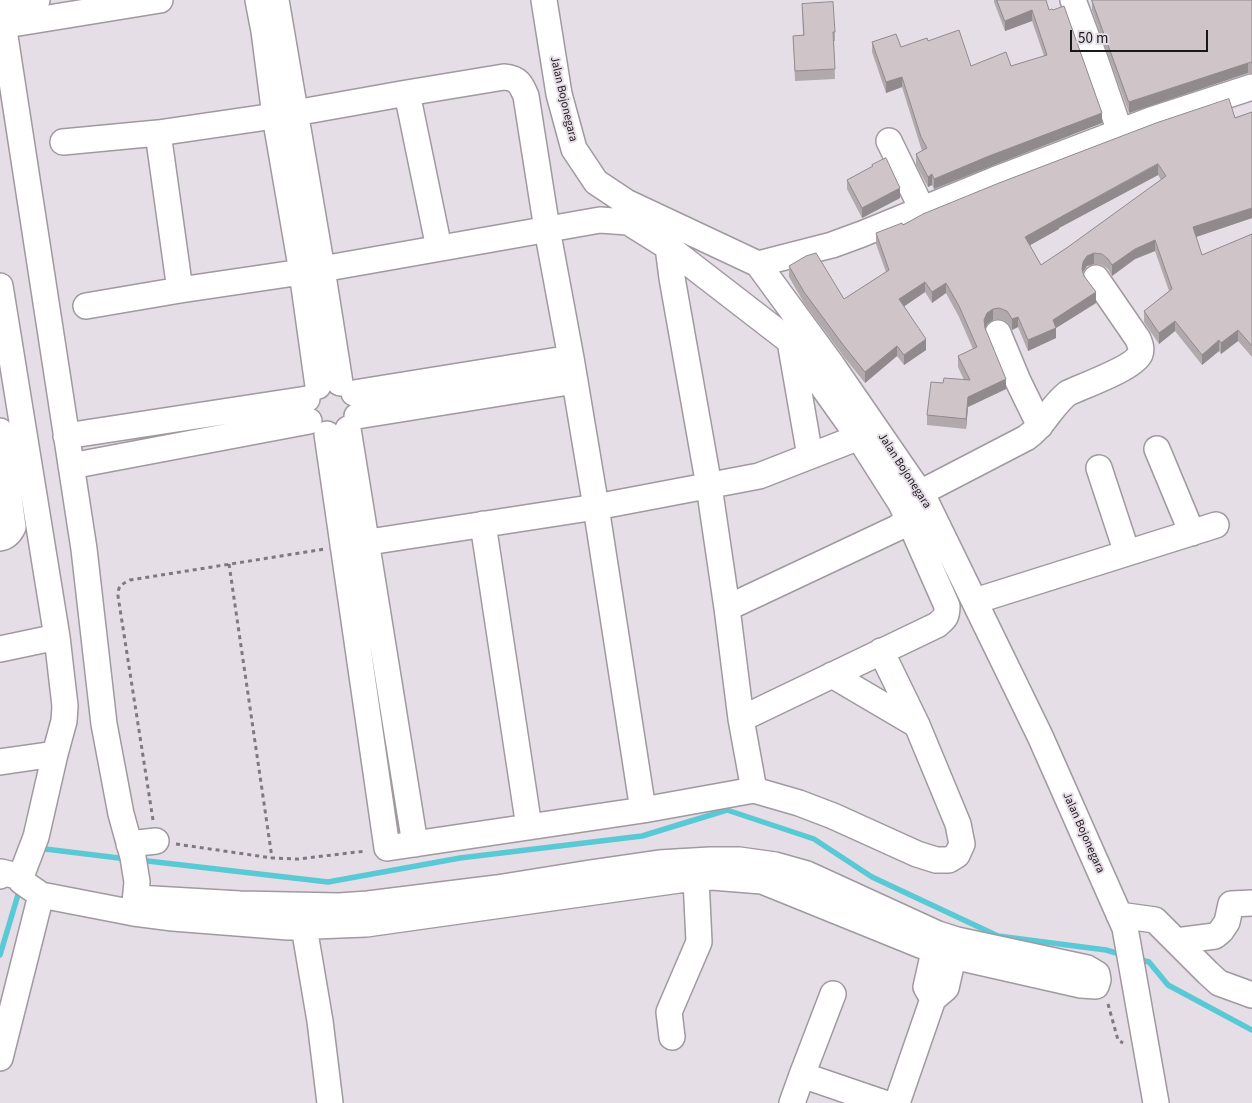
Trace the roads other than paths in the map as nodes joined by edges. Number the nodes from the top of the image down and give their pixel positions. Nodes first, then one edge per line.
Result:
1 (37, 0) edge
2 (160, 0) edge
3 (258, 0) edge
4 (276, 0) edge
5 (544, 0) edge
6 (1073, 0) edge
7 (1, 15) edge
8 (1252, 87) edge
9 (407, 93) junction
10 (285, 115) junction
11 (1120, 132) junction
12 (158, 133) junction
13 (889, 141) dead end
14 (63, 142) dead end
15 (922, 209) junction
16 (547, 229) junction
17 (668, 247) junction
18 (439, 248) junction
19 (758, 264) junction
20 (312, 271) junction
21 (1096, 278) dead end
22 (0, 286) edge
23 (180, 290) junction
24 (86, 306) dead end
25 (998, 333) dead end
26 (791, 342) junction
27 (573, 369) junction
28 (333, 408) junction
29 (1040, 426) junction
30 (0, 430) edge
31 (66, 436) junction
32 (858, 436) junction
33 (1157, 449) dead end
34 (810, 456) junction
35 (71, 466) junction
36 (1099, 468) dead end
37 (709, 486) junction
38 (920, 493) junction
39 (596, 507) junction
40 (910, 520) junction
41 (483, 524) junction
42 (1216, 525) dead end
43 (1192, 533) junction
44 (0, 538) edge
45 (355, 545) junction
46 (1127, 553) junction
47 (975, 601) junction
48 (728, 608) junction
49 (57, 637) junction
50 (0, 649) edge
51 (881, 651) junction
52 (832, 675) junction
53 (740, 719) junction
54 (64, 721) junction
55 (104, 724) junction
56 (917, 725) junction
57 (55, 754) junction
58 (0, 762) edge
59 (754, 790) junction
60 (643, 810) junction
61 (529, 827) junction
62 (156, 841) road end
63 (415, 844) junction
64 (131, 851) junction
65 (738, 869) junction
66 (18, 878) edge
67 (696, 879) junction
68 (135, 898) junction
69 (1252, 903) edge
70 (294, 920) junction
71 (1122, 922) junction
72 (1176, 941) junction
73 (946, 945) junction
74 (1096, 986) road end
75 (832, 994) dead end
76 (1252, 995) edge
77 (672, 1038) dead end
78 (0, 1058) edge
79 (802, 1075) junction
80 (330, 1103) edge
81 (792, 1103) edge
82 (884, 1103) edge
83 (897, 1103) edge
84 (1156, 1103) edge

1 - 7 street
2 - 7 street
3 - 10 street
4 - 10 street
5 - 19 street, Jalan Bojonegara
6 - 11 street
7 - 31 street
8 - 11 street
9 - 10 street
9 - 16 street
9 - 18 street
10 - 12 street
10 - 20 street
11 - 15 street
12 - 14 street
12 - 23 street
13 - 15 street
15 - 19 street
16 - 17 street
16 - 18 street
16 - 27 street
17 - 26 street
17 - 37 street
18 - 20 street
19 - 38 street, Jalan Bojonegara
20 - 23 street
20 - 28 street
21 - 29 street
22 - 49 street
23 - 24 street
25 - 29 street
26 - 32 street
26 - 34 street
27 - 28 street
27 - 39 street
28 - 31 street
28 - 35 street
28 - 45 street
29 - 38 street
30 - 44 street
31 - 35 street
32 - 34 street
32 - 40 street
33 - 43 street
34 - 37 street
35 - 55 street
36 - 46 street
37 - 39 street
37 - 48 street
38 - 47 street, Jalan Bojonegara
39 - 41 street
39 - 60 street
40 - 48 street
40 - 51 street
41 - 45 street
41 - 61 street
42 - 43 street
43 - 46 street
45 - 63 street
45 - 63 street
46 - 47 street
47 - 71 street, Jalan Bojonegara
48 - 53 street
49 - 50 street
49 - 54 street
51 - 52 street
51 - 56 street
52 - 53 street
52 - 56 street
53 - 59 street
54 - 55 street
54 - 57 street
55 - 64 street
56 - 59 street
57 - 58 street
57 - 66 street
59 - 60 street
60 - 61 street
61 - 63 street
62 - 64 street
64 - 68 street
65 - 67 street
65 - 70 street
65 - 73 street
66 - 68 street
66 - 78 street
67 - 70 street
67 - 77 street
68 - 70 street
69 - 72 street
70 - 80 street
71 - 72 street
71 - 84 street, Jalan Bojonegara
72 - 76 street
73 - 74 street
73 - 83 street
75 - 79 street
79 - 81 street
79 - 82 street

